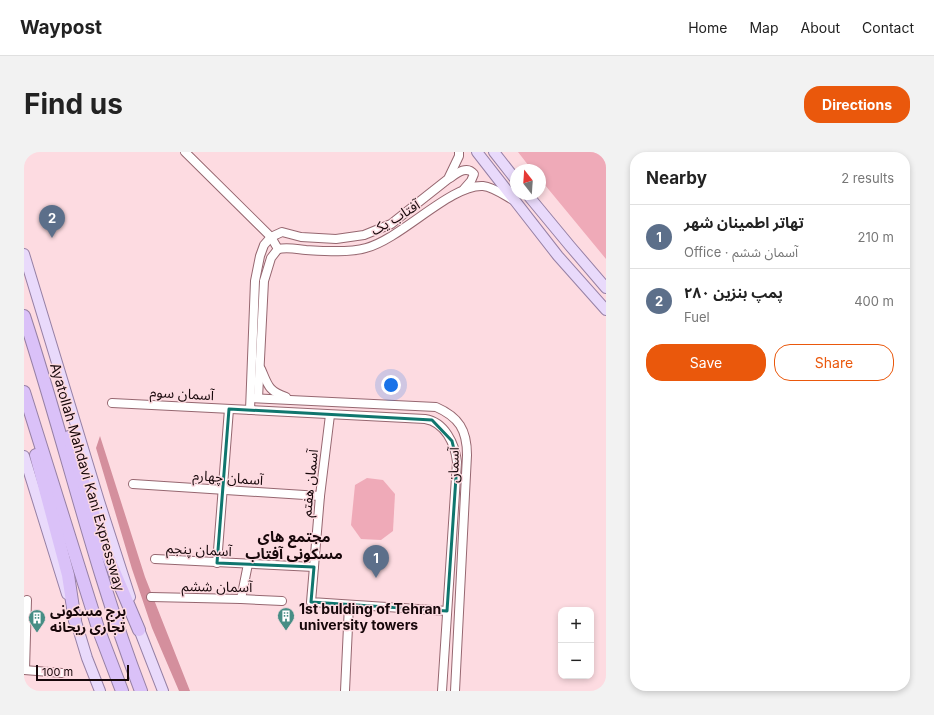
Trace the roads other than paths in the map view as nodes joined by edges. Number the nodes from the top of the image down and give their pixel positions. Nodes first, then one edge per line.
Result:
1 (185, 152) edge
2 (459, 152) edge
3 (477, 152) edge
4 (494, 152) edge
5 (510, 172) edge
6 (448, 179) junction
7 (462, 191) junction
8 (532, 200) edge
9 (515, 201) junction
10 (270, 237) junction
11 (278, 249) junction
12 (24, 254) edge
13 (606, 288) edge
14 (606, 310) edge
15 (24, 316) edge
16 (260, 365) junction
17 (41, 369) junction
18 (24, 392) edge
19 (254, 398) junction
20 (294, 400) junction
21 (112, 403) dead end
22 (29, 409) junction
23 (229, 409) junction
24 (250, 410) junction
25 (330, 415) junction
26 (24, 456) edge
27 (133, 484) dead end
28 (223, 490) junction
29 (320, 496) junction
30 (154, 560) dead end
31 (217, 562) junction
32 (248, 564) junction
33 (314, 566) junction
34 (151, 597) dead end
35 (241, 599) junction
36 (27, 600) dead end
37 (282, 601) dead end
38 (349, 605) junction
39 (447, 611) junction
40 (75, 621) junction
41 (139, 630) junction
42 (87, 658) junction
43 (24, 670) edge
44 (155, 670) junction
45 (62, 673) dead end
46 (95, 691) edge
47 (100, 691) edge
48 (122, 691) edge
49 (141, 691) edge
50 (163, 691) edge
51 (168, 691) edge
52 (345, 691) edge
53 (442, 691) edge
54 (455, 691) edge

1 - 10 street
2 - 6 street, آفتاب یک
3 - 9 main road
4 - 5 main road
6 - 7 street
6 - 10 street, آفتاب یک
7 - 9 street, آفتاب یک
7 - 11 street, آفتاب یک
8 - 13 main road
9 - 14 main road
10 - 11 street
10 - 19 street
11 - 16 street
12 - 41 main road
15 - 17 highway, Ayatollah Mahdavi Kani Expressway
16 - 19 street
16 - 20 street
17 - 41 highway
17 - 49 highway, Ayatollah Mahdavi Kani Expressway
18 - 22 highway
19 - 20 street, آسمان
19 - 24 street
20 - 54 street, آسمان
21 - 23 street, آسمان سوم
22 - 40 highway
22 - 48 highway
23 - 24 street, آسمان سوم
23 - 28 street
24 - 25 street, آسمان
25 - 29 street, آسمان هفتم
25 - 39 street, آسمان
26 - 40 main road
27 - 28 street, آسمان چهارم
28 - 29 street, آسمان چهارم
28 - 31 street
29 - 33 street, آسمان هفتم
30 - 31 street, آسمان پنجم
31 - 32 street, آسمان پنجم
32 - 33 street, آسمان پنجم
32 - 35 street
33 - 38 street, آسمان هفتم
34 - 35 street, آسمان ششم
35 - 37 street, آسمان ششم
36 - 43 street
38 - 39 street
38 - 52 street
39 - 53 street, آسمان
40 - 42 main road
41 - 44 main road
42 - 46 main road
42 - 47 main road
43 - 45 street
44 - 50 main road
44 - 51 street

